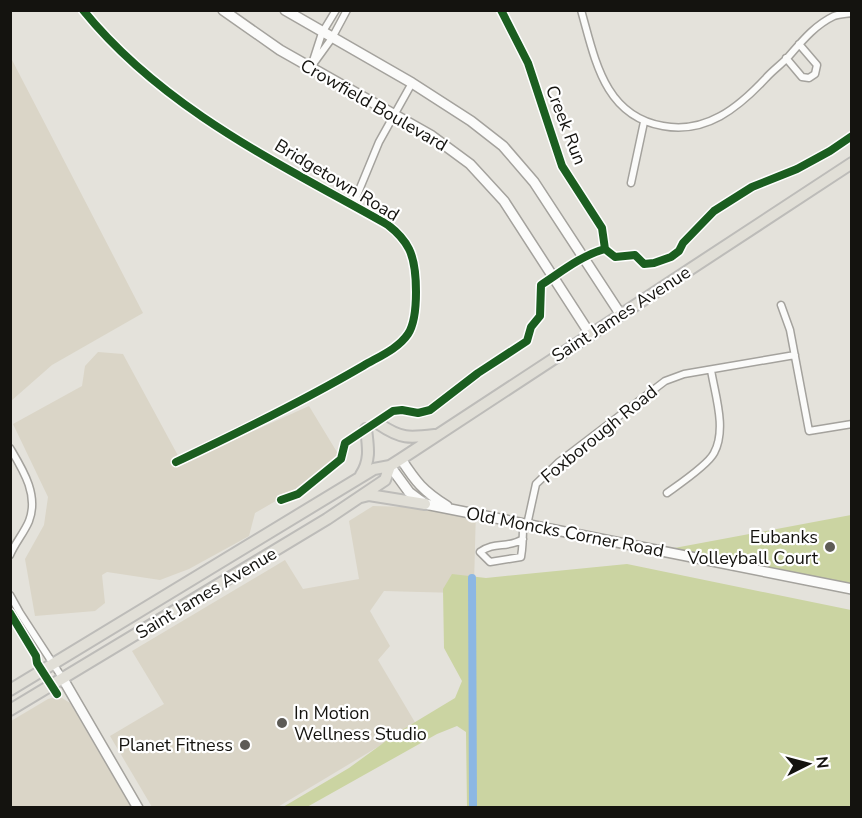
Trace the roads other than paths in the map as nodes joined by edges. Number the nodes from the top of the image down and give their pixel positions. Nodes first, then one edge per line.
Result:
1 (83, 10) edge
2 (223, 10) edge
3 (285, 10) edge
4 (336, 10) edge
5 (347, 10) edge
6 (581, 10) edge
7 (833, 13) edge
8 (852, 13) edge
9 (322, 33) junction
10 (332, 38) junction
11 (799, 44) junction
12 (786, 58) junction
13 (311, 67) junction
14 (412, 83) junction
15 (395, 114) junction
16 (644, 122) junction
17 (852, 163) edge
18 (631, 183) dead end
19 (353, 205) junction
20 (781, 305) dead end
21 (621, 315) junction
22 (590, 334) junction
23 (795, 355) junction
24 (711, 370) junction
25 (379, 424) dead end
26 (852, 424) edge
27 (366, 429) dead end
28 (438, 434) junction
29 (10, 448) edge
30 (401, 459) junction
31 (176, 462) dead end
32 (390, 466) junction
33 (359, 478) junction
34 (667, 493) dead end
35 (358, 498) junction
36 (425, 504) junction
37 (455, 510) junction
38 (525, 524) junction
39 (523, 539) junction
40 (10, 555) edge
41 (852, 589) edge
42 (10, 595) edge
43 (54, 664) junction
44 (63, 679) junction
45 (10, 690) edge
46 (10, 710) edge
47 (138, 807) edge

1 - 19 street, Bridgetown Road
2 - 13 main road, Crowfield Boulevard
3 - 9 main road, Crowfield Boulevard
4 - 9 street
5 - 10 street
6 - 16 street
7 - 8 street
7 - 11 street
9 - 10 main road, Crowfield Boulevard
9 - 13 street
10 - 13 street
10 - 14 main road, Crowfield Boulevard
11 - 12 street
11 - 12 street
12 - 16 street
13 - 15 main road, Crowfield Boulevard
14 - 15 street
14 - 21 main road, Crowfield Boulevard
15 - 19 street
15 - 22 main road, Crowfield Boulevard
16 - 18 street
17 - 21 main road, Saint James Avenue
19 - 31 street, Bridgetown Road
20 - 23 street
21 - 22 main road, Saint James Avenue
22 - 28 main road, Saint James Avenue
23 - 24 street, Foxborough Road
23 - 26 street
24 - 34 street
24 - 38 street, Foxborough Road
25 - 28 main road
27 - 33 main road
28 - 30 main road, Saint James Avenue
29 - 40 street
30 - 32 main road, Saint James Avenue
30 - 37 main road
32 - 33 main road, Saint James Avenue
32 - 35 main road, Saint James Avenue
32 - 36 main road
33 - 43 main road, Saint James Avenue
35 - 36 main road
35 - 44 main road, Saint James Avenue
36 - 37 main road, Old Moncks Corner Road
37 - 38 main road, Old Moncks Corner Road
38 - 39 street, Foxborough Road
38 - 41 main road, Old Moncks Corner Road
39 - 39 street
42 - 43 street
43 - 44 street
43 - 45 main road, Saint James Avenue
44 - 46 main road, Saint James Avenue
44 - 47 main road

